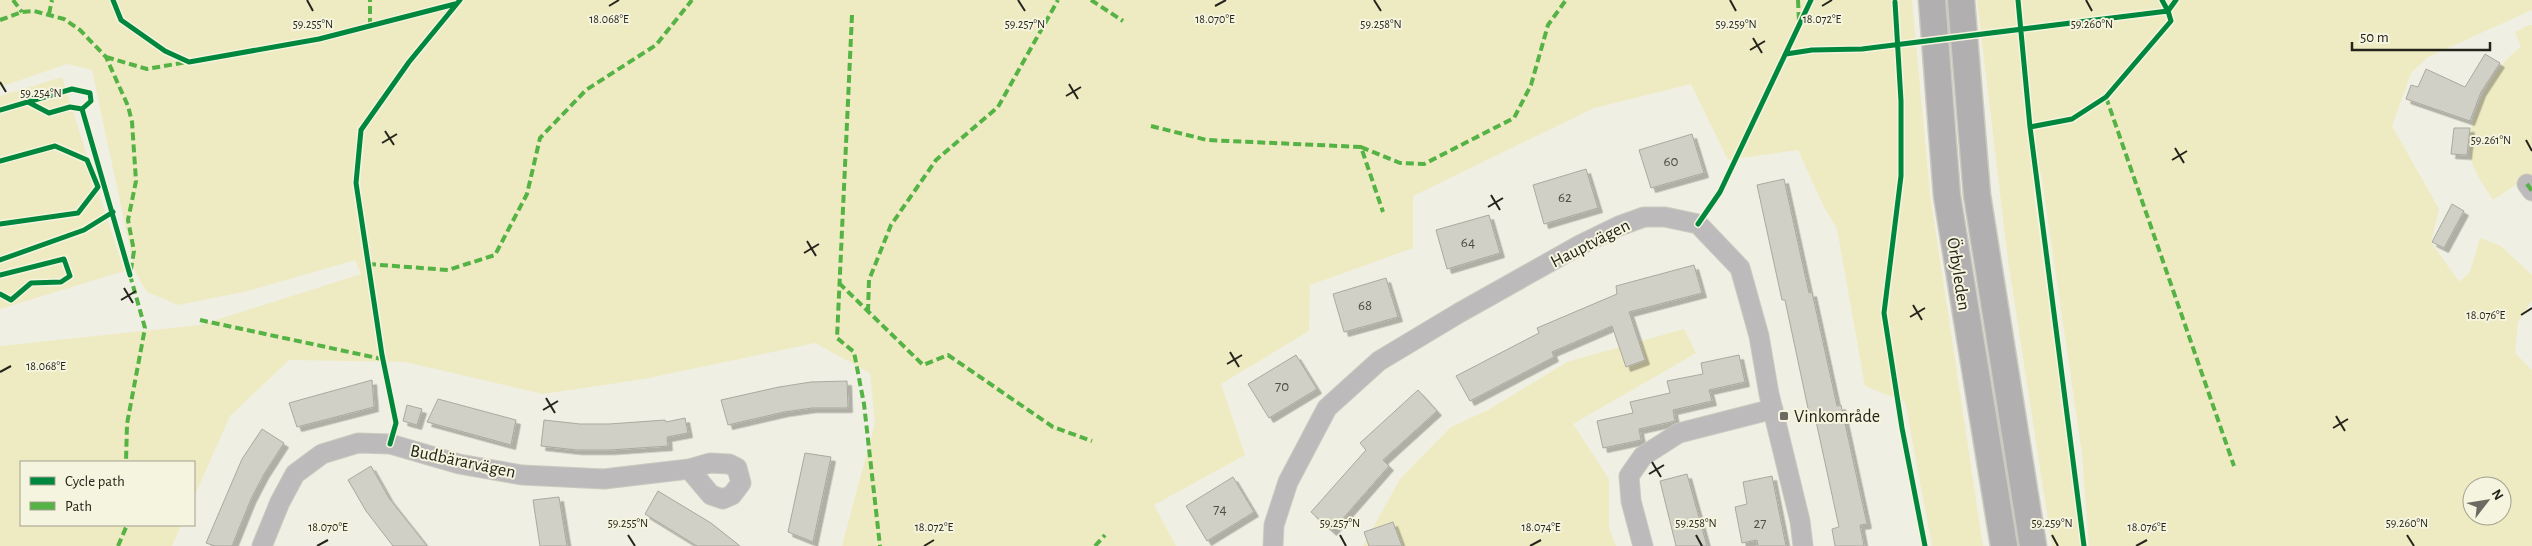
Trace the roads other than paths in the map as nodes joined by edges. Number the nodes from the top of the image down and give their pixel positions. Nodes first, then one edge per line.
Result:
1 (1932, 0) edge
2 (1961, 0) edge
3 (1773, 409) junction
4 (689, 469) dead end
5 (262, 546) edge
6 (1273, 546) edge
7 (1643, 546) edge
8 (1803, 546) edge
9 (2004, 546) edge
10 (2033, 546) edge

1 - 9 main road, Örbyleden
2 - 10 main road, Örbyleden
3 - 6 street, Hauptvägen
3 - 7 street
3 - 8 street, Hauptvägen
4 - 5 street, Budbärarvägen

